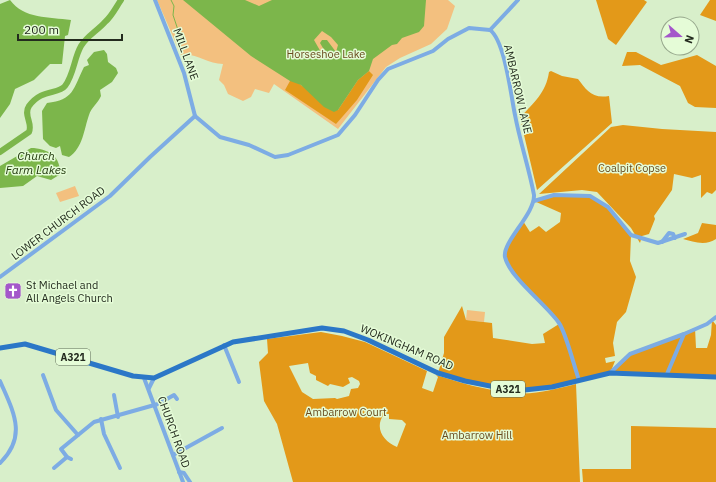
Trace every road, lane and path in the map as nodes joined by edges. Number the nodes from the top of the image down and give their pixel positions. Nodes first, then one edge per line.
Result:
1 (155, 0) edge
2 (518, 0) edge
3 (490, 30) junction
4 (195, 116) junction
5 (534, 201) junction
6 (685, 234) dead end
7 (675, 238) junction
8 (662, 242) junction
9 (0, 277) edge
10 (716, 317) edge
11 (684, 334) junction
12 (224, 345) junction
13 (0, 348) edge
14 (610, 373) junction
15 (667, 374) junction
16 (43, 375) dead end
17 (716, 377) edge
18 (144, 378) junction
19 (154, 378) junction
20 (579, 380) junction
21 (0, 381) edge
22 (239, 382) dead end
23 (149, 388) junction
24 (114, 395) dead end
25 (177, 399) dead end
26 (154, 404) junction
27 (118, 417) junction
28 (101, 420) junction
29 (222, 428) dead end
30 (78, 435) junction
31 (173, 455) junction
32 (0, 463) edge
33 (54, 468) dead end
34 (120, 468) dead end
35 (179, 472) junction
36 (183, 482) edge
37 (190, 482) edge

1 - 4 street, MILL LANE
2 - 3 street
3 - 4 street
3 - 5 street, AMBARROW LANE
4 - 9 street, LOWER CHURCH ROAD
5 - 8 street
5 - 20 street
6 - 7 street
7 - 8 street
7 - 8 street
10 - 11 street
11 - 14 street
11 - 15 street
12 - 19 main road, WOKINGHAM ROAD / A321
12 - 20 main road, WOKINGHAM ROAD / A321
12 - 22 street
13 - 18 main road, A321
14 - 15 main road, WOKINGHAM ROAD / A321
14 - 20 main road, WOKINGHAM ROAD / A321
15 - 17 main road, WOKINGHAM ROAD / A321
16 - 30 street
18 - 19 main road, WOKINGHAM ROAD / A321
18 - 23 street, CHURCH ROAD
19 - 23 street, CHURCH ROAD
21 - 32 street
23 - 26 street, CHURCH ROAD
24 - 27 street
25 - 26 street
26 - 27 street
26 - 31 street, CHURCH ROAD
27 - 28 street
28 - 30 street
28 - 34 street
29 - 31 street
30 - 33 street
31 - 35 street, CHURCH ROAD
35 - 36 street, CHURCH ROAD
35 - 37 street

